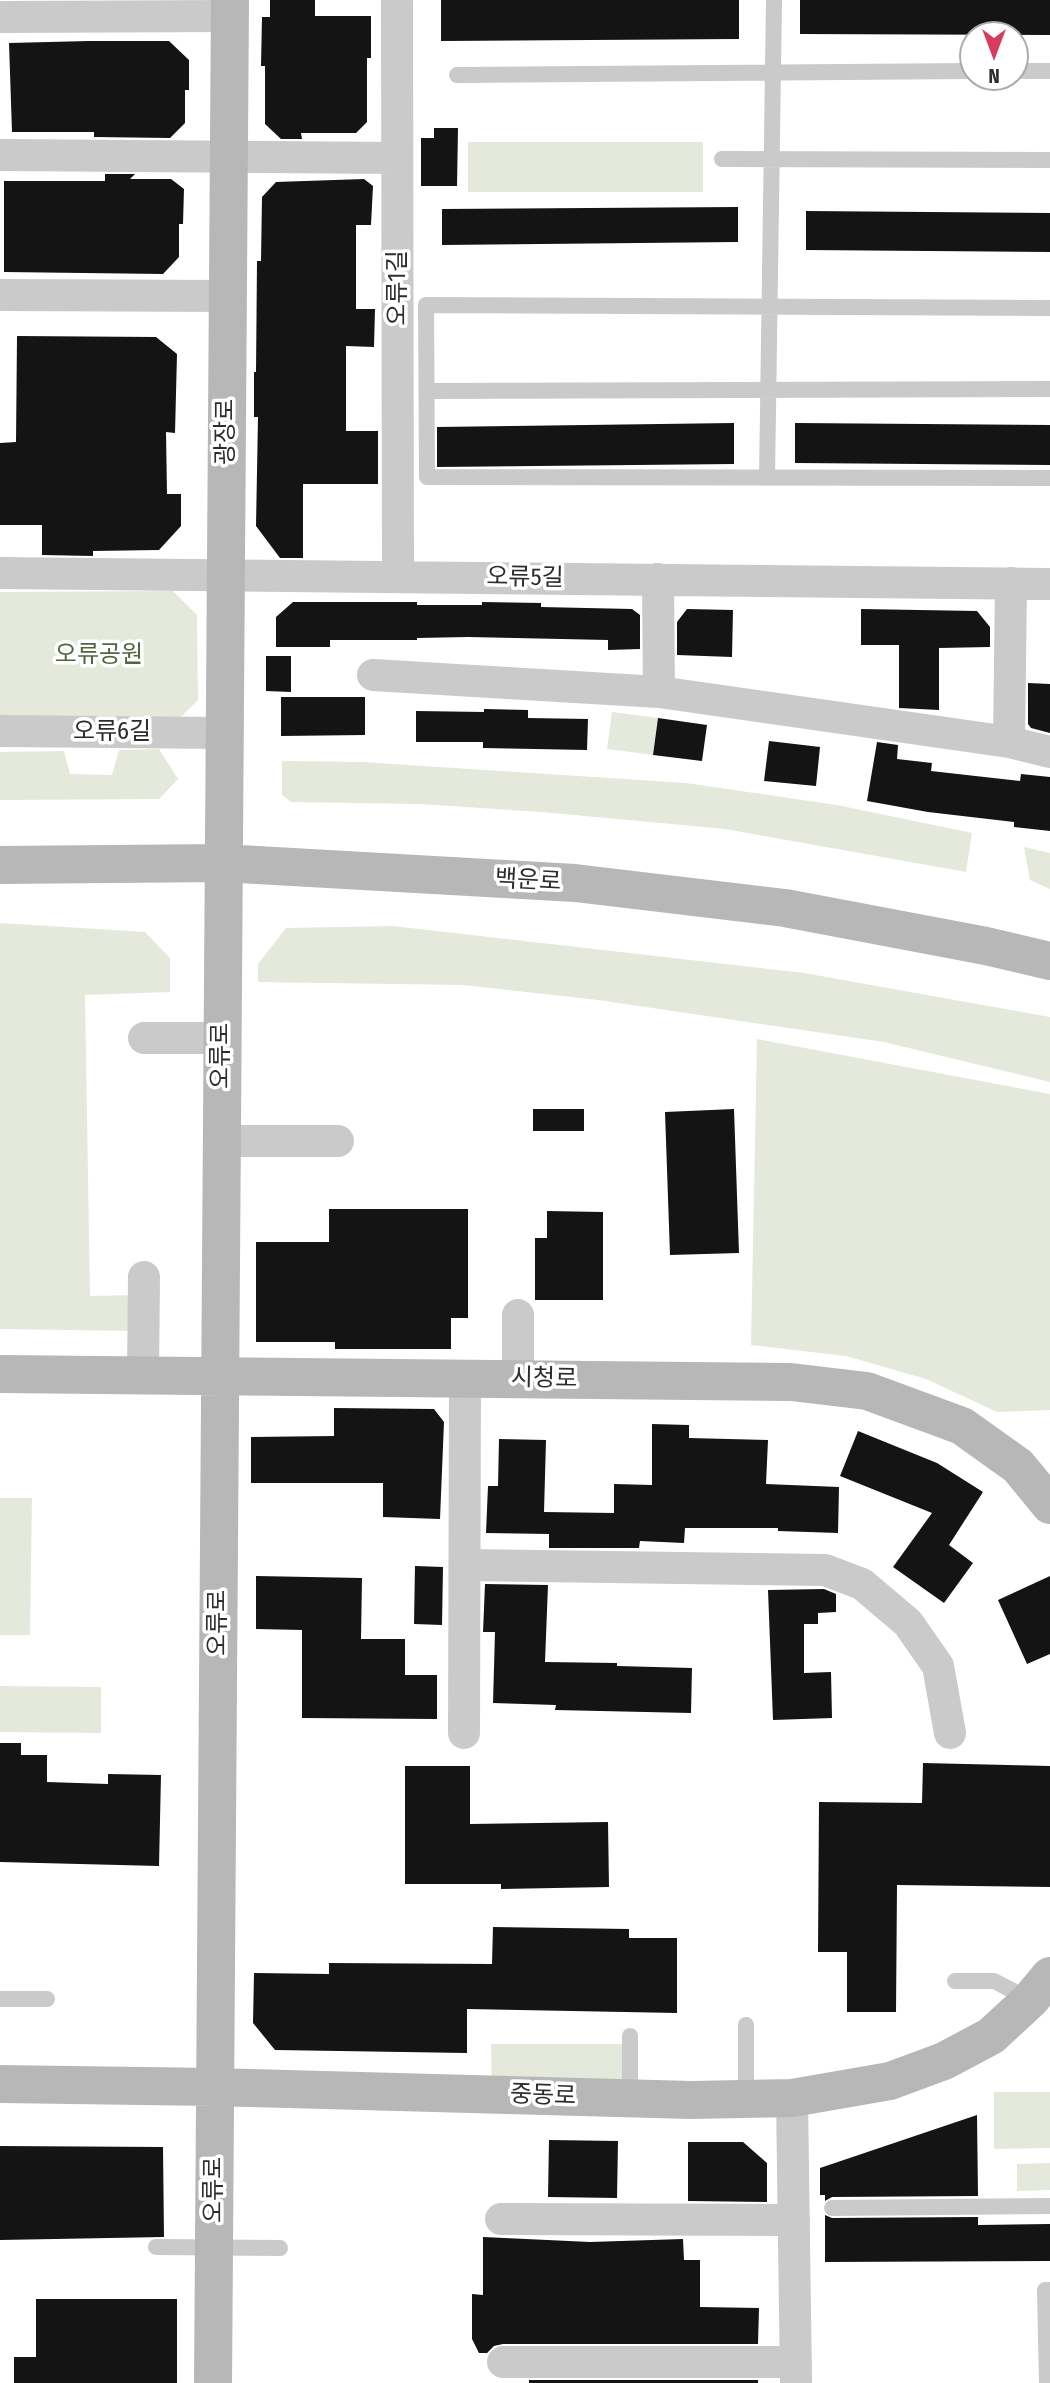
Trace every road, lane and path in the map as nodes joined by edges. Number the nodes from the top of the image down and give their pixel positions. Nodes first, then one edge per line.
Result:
1 (397, 0) edge
2 (774, 0) edge
3 (230, 8) edge
4 (0, 17) edge
5 (773, 71) junction
6 (959, 71) edge
7 (1029, 71) edge
8 (1050, 71) edge
9 (457, 75) dead end
10 (0, 155) edge
11 (229, 157) junction
12 (397, 158) junction
13 (722, 159) dead end
14 (772, 160) junction
15 (1050, 160) edge
16 (0, 295) edge
17 (227, 296) junction
18 (1050, 308) edge
19 (769, 309) junction
20 (768, 388) junction
21 (1050, 389) edge
22 (426, 391) junction
23 (767, 478) junction
24 (1050, 478) edge
25 (0, 573) edge
26 (225, 575) junction
27 (398, 577) junction
28 (658, 579) junction
29 (1012, 583) junction
30 (1050, 584) edge
31 (373, 675) dead end
32 (659, 692) junction
33 (0, 731) edge
34 (223, 733) junction
35 (1009, 742) junction
36 (1050, 752) edge
37 (222, 863) junction
38 (0, 865) edge
39 (1050, 961) edge
40 (144, 1038) dead end
41 (221, 1038) junction
42 (220, 1141) junction
43 (338, 1141) dead end
44 (144, 1278) dead end
45 (518, 1315) dead end
46 (0, 1374) edge
47 (144, 1376) junction
48 (219, 1376) junction
49 (465, 1378) junction
50 (518, 1378) junction
51 (1050, 1505) edge
52 (465, 1565) junction
53 (464, 1733) dead end
54 (950, 1733) dead end
55 (955, 1981) dead end
56 (1043, 1993) edge
57 (0, 1999) edge
58 (47, 1999) dead end
59 (746, 2025) dead end
60 (630, 2036) dead end
61 (0, 2084) edge
62 (214, 2087) junction
63 (792, 2098) junction
64 (630, 2099) junction
65 (746, 2099) junction
66 (1050, 2206) edge
67 (832, 2208) dead end
68 (501, 2220) dead end
69 (794, 2220) junction
70 (156, 2247) dead end
71 (214, 2247) junction
72 (280, 2248) dead end
73 (1050, 2290) edge
74 (503, 2362) dead end
75 (796, 2372) edge
76 (213, 2383) edge
77 (1047, 2383) edge

1 - 12 street, 오류1길
2 - 5 lane
3 - 4 street
3 - 11 street, 광장로
5 - 6 lane
5 - 9 lane
5 - 14 lane
7 - 8 lane
10 - 11 street
11 - 12 street
11 - 17 street, 광장로
12 - 27 street, 오류1길
13 - 14 lane
14 - 15 lane
14 - 19 lane
16 - 17 street
17 - 26 street, 광장로
18 - 19 lane
19 - 20 lane
19 - 22 lane
20 - 21 lane
20 - 22 lane
20 - 23 lane
22 - 23 lane
23 - 24 lane
25 - 26 street, 오류5길
26 - 27 street, 오류5길
26 - 34 street, 광장로
27 - 28 street, 오류5길
28 - 29 street, 오류5길
28 - 32 street
29 - 30 street, 오류5길
29 - 35 street
31 - 32 street
32 - 35 street
33 - 34 street, 오류6길
34 - 37 street, 광장로
35 - 36 street
37 - 38 street, 백운로
37 - 39 street, 백운로
37 - 41 street, 오류로
40 - 41 street
41 - 42 street, 오류로
42 - 43 street
42 - 48 street, 오류로
44 - 47 street
45 - 50 street
46 - 47 street, 시청로
47 - 48 street, 시청로
48 - 49 street, 시청로
48 - 62 street, 오류로
49 - 50 street, 시청로
49 - 52 street
50 - 51 street, 시청로
52 - 53 street
52 - 54 street
55 - 56 lane
56 - 63 street, 중동로
57 - 58 lane
59 - 65 lane
60 - 64 lane
61 - 62 street, 중동로
62 - 64 street, 중동로
62 - 71 street, 오류로
63 - 65 street, 중동로
63 - 69 street
64 - 65 street, 중동로
66 - 67 lane
68 - 69 street
69 - 75 street
70 - 71 lane
71 - 72 lane
71 - 76 street, 오류로
73 - 77 lane
74 - 75 street

